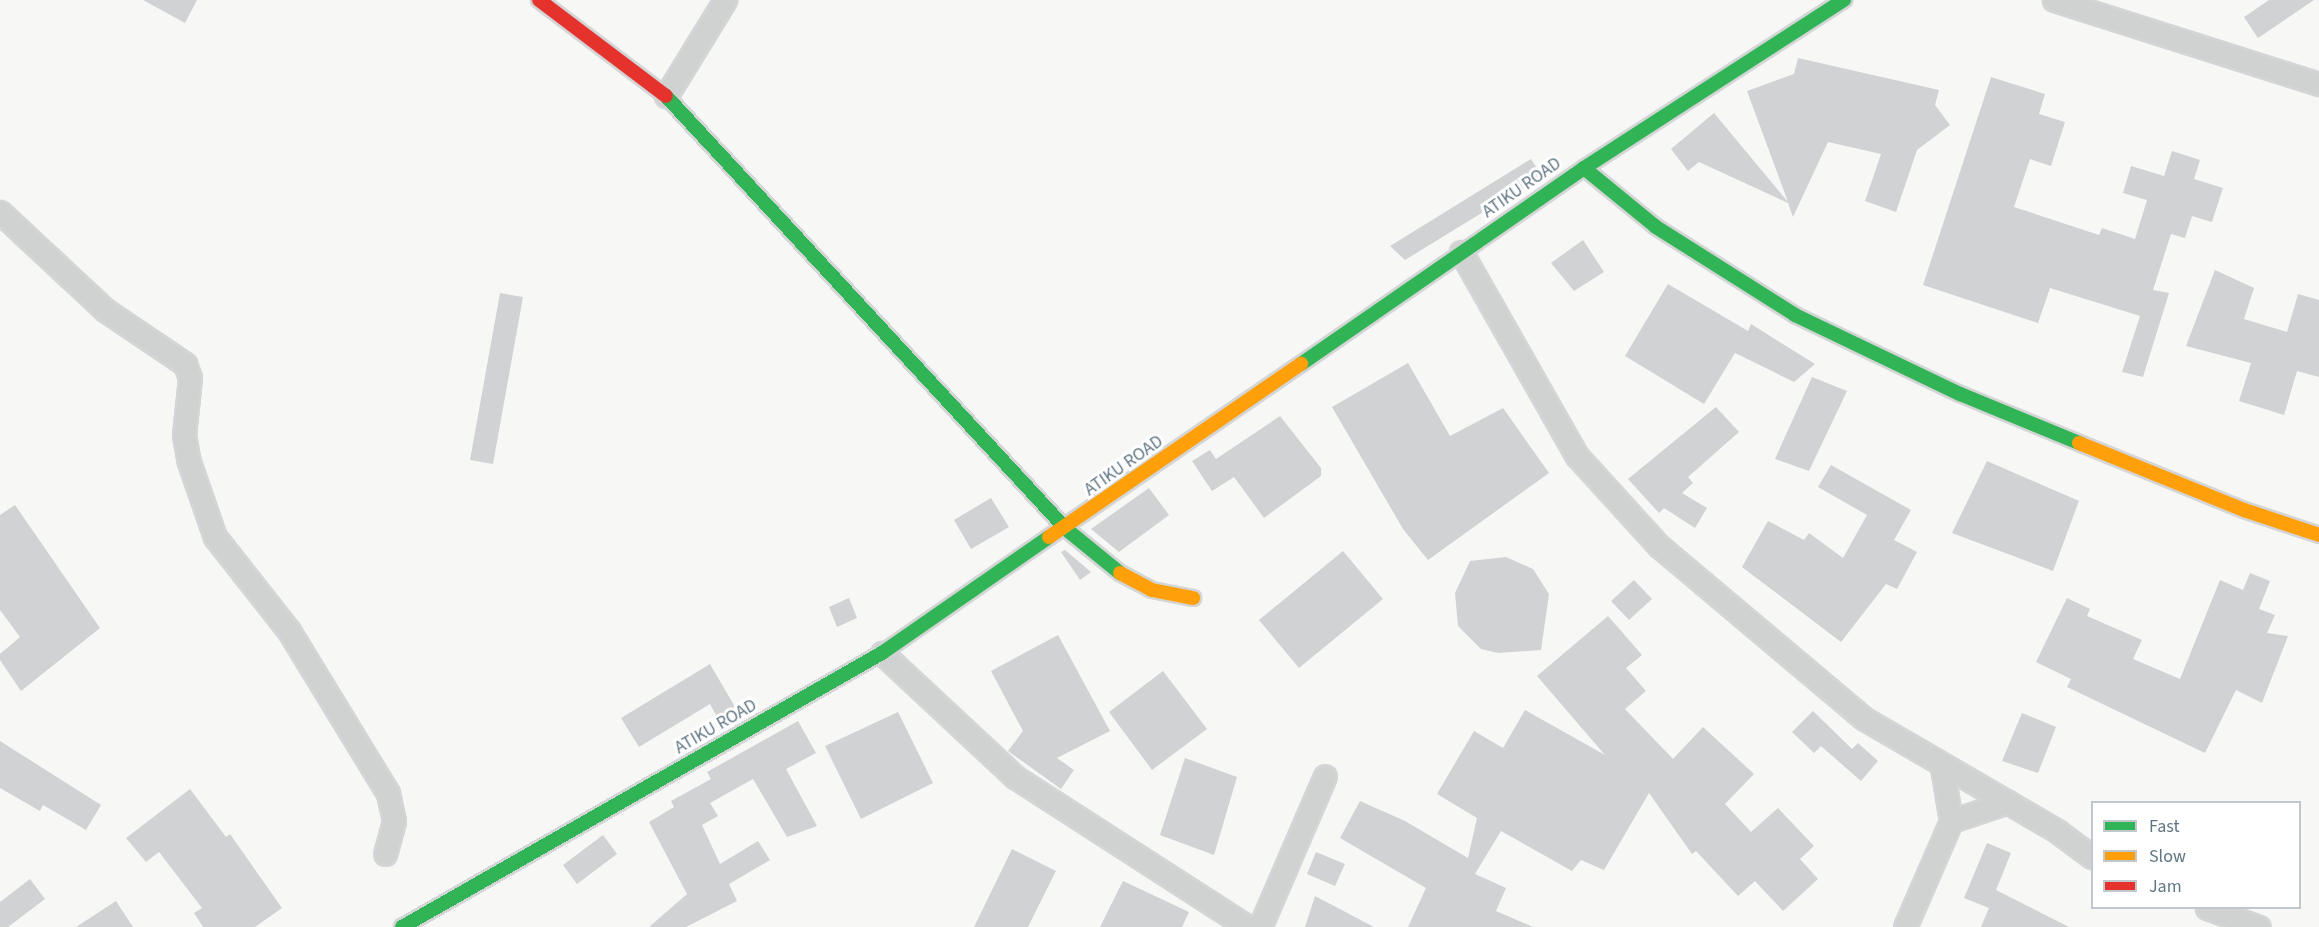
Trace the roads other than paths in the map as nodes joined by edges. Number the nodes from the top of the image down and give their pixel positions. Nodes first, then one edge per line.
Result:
1 (539, 0) edge
2 (725, 0) edge
3 (1844, 0) edge
4 (2054, 0) edge
5 (2319, 84) edge
6 (666, 96) junction
7 (1584, 168) junction
8 (0, 212) edge
9 (1461, 252) junction
10 (1066, 529) junction
11 (2319, 535) edge
12 (1193, 598) dead end
13 (882, 653) junction
14 (1942, 767) junction
15 (1325, 776) dead end
16 (2008, 802) junction
17 (1951, 820) junction
18 (385, 854) dead end
19 (2091, 856) edge
20 (2210, 909) edge
21 (402, 927) edge
22 (1248, 927) edge
23 (1260, 927) edge
24 (1905, 927) edge
25 (2259, 927) edge

1 - 6 street
2 - 6 street
3 - 7 street, ATIKU ROAD
4 - 5 street
6 - 10 street
7 - 9 street, ATIKU ROAD
7 - 11 street
8 - 18 street
9 - 10 street, ATIKU ROAD
9 - 14 street
10 - 12 street
10 - 13 street, ATIKU ROAD
13 - 21 street, ATIKU ROAD
13 - 22 street
14 - 16 street
14 - 17 street
15 - 23 street
16 - 17 street
16 - 19 street
17 - 24 street
20 - 25 street

